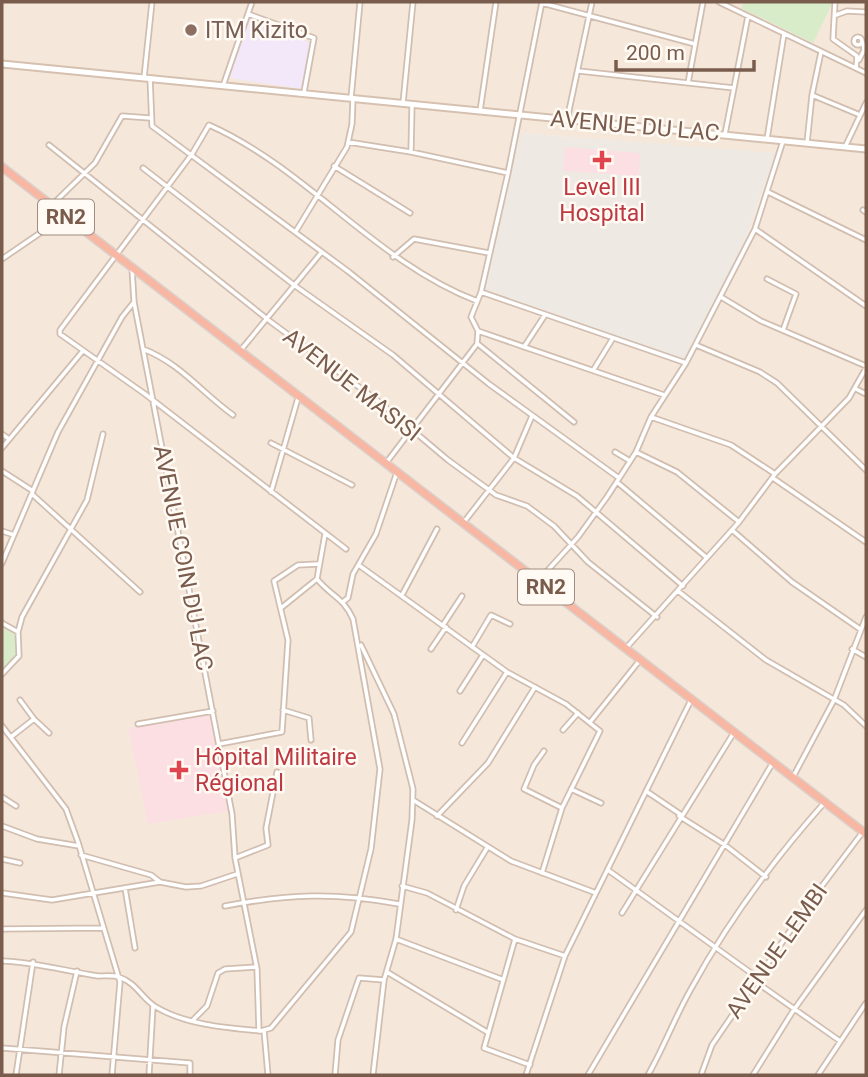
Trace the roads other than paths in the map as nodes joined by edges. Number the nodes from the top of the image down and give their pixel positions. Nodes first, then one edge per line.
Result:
1 (152, 2) edge
2 (252, 2) edge
3 (360, 2) edge
4 (413, 2) edge
5 (496, 2) edge
6 (542, 2) edge
7 (592, 2) edge
8 (703, 2) edge
9 (719, 2) edge
10 (835, 2) edge
11 (866, 12) edge
12 (248, 15) junction
13 (836, 15) junction
14 (748, 16) junction
15 (589, 18) junction
16 (785, 33) junction
17 (695, 44) junction
18 (821, 51) junction
19 (858, 58) junction
20 (2, 64) edge
21 (856, 68) junction
22 (579, 71) junction
23 (866, 73) edge
24 (147, 78) junction
25 (224, 83) junction
26 (688, 83) junction
27 (734, 88) junction
28 (303, 92) junction
29 (812, 94) junction
30 (352, 98) junction
31 (403, 103) junction
32 (866, 103) edge
33 (412, 104) junction
34 (480, 111) junction
35 (860, 115) junction
36 (520, 116) junction
37 (150, 118) junction
38 (567, 120) junction
39 (725, 134) junction
40 (767, 139) junction
41 (783, 141) junction
42 (348, 142) junction
43 (807, 143) junction
44 (50, 145) dead end
45 (845, 147) junction
46 (866, 149) edge
47 (411, 152) junction
48 (192, 153) junction
49 (334, 166) junction
50 (2, 167) edge
51 (143, 168) dead end
52 (508, 173) junction
53 (83, 174) junction
54 (168, 187) junction
55 (768, 192) junction
56 (317, 198) junction
57 (51, 205) junction
58 (410, 213) dead end
59 (65, 216) junction
60 (142, 220) junction
61 (755, 229) junction
62 (296, 231) junction
63 (866, 240) edge
64 (321, 253) junction
65 (489, 253) junction
66 (115, 254) junction
67 (393, 257) junction
68 (2, 260) edge
69 (131, 267) junction
70 (767, 279) dead end
71 (294, 285) junction
72 (481, 292) junction
73 (721, 297) junction
74 (477, 301) junction
75 (134, 302) junction
76 (866, 306) edge
77 (545, 315) junction
78 (267, 319) junction
79 (783, 330) junction
80 (478, 331) junction
81 (614, 338) junction
82 (477, 344) junction
83 (695, 345) junction
84 (524, 347) junction
85 (143, 349) junction
86 (240, 351) junction
87 (82, 352) junction
88 (99, 363) junction
89 (686, 363) junction
90 (465, 364) junction
91 (866, 367) edge
92 (594, 369) junction
93 (856, 389) junction
94 (439, 393) junction
95 (866, 394) edge
96 (664, 395) junction
97 (299, 396) junction
98 (154, 404) junction
99 (233, 415) dead end
100 (532, 415) junction
101 (650, 416) junction
102 (574, 422) dead end
103 (823, 426) junction
104 (412, 429) junction
105 (2, 434) edge
106 (103, 434) dead end
107 (9, 439) junction
108 (271, 443) dead end
109 (2, 448) edge
110 (284, 451) junction
111 (615, 452) dead end
112 (636, 452) junction
113 (514, 458) junction
114 (630, 461) junction
115 (386, 463) junction
116 (866, 470) edge
117 (2, 471) edge
118 (397, 472) junction
119 (774, 476) junction
120 (618, 480) junction
121 (352, 485) dead end
122 (491, 491) junction
123 (32, 492) junction
124 (271, 492) junction
125 (597, 512) junction
126 (739, 522) junction
127 (464, 523) junction
128 (71, 526) junction
129 (437, 529) dead end
130 (732, 530) junction
131 (2, 531) edge
132 (325, 534) junction
133 (14, 535) junction
134 (866, 542) edge
135 (572, 544) junction
136 (346, 549) dead end
137 (706, 557) junction
138 (2, 564) edge
139 (318, 564) junction
140 (360, 566) junction
141 (317, 579) junction
142 (538, 580) junction
143 (683, 586) junction
144 (678, 591) junction
145 (140, 592) dead end
146 (402, 595) junction
147 (462, 596) dead end
148 (344, 601) junction
149 (281, 608) junction
150 (657, 617) junction
151 (866, 617) edge
152 (2, 623) edge
153 (510, 624) dead end
154 (444, 626) junction
155 (860, 629) junction
156 (18, 632) junction
157 (359, 644) junction
158 (472, 646) junction
159 (625, 648) junction
160 (431, 649) dead end
161 (852, 649) junction
162 (483, 655) junction
163 (866, 657) edge
164 (640, 660) junction
165 (508, 672) junction
166 (2, 674) edge
167 (535, 686) junction
168 (460, 691) dead end
169 (691, 699) junction
170 (834, 699) junction
171 (20, 700) dead end
172 (283, 710) junction
173 (213, 711) junction
174 (578, 713) junction
175 (34, 719) junction
176 (591, 722) junction
177 (138, 724) dead end
178 (2, 726) edge
179 (866, 726) edge
180 (564, 730) dead end
181 (734, 732) junction
182 (49, 733) dead end
183 (11, 737) junction
184 (311, 740) dead end
185 (462, 743) dead end
186 (219, 744) junction
187 (544, 751) dead end
188 (774, 762) junction
189 (277, 772) dead end
190 (793, 777) junction
191 (571, 789) junction
192 (646, 791) junction
193 (2, 797) edge
194 (413, 800) junction
195 (825, 802) junction
196 (601, 803) dead end
197 (16, 806) dead end
198 (562, 808) junction
199 (680, 815) junction
200 (437, 816) junction
201 (2, 826) edge
202 (864, 833) edge
203 (724, 845) junction
204 (79, 846) junction
205 (487, 848) junction
206 (81, 855) junction
207 (234, 858) junction
208 (2, 859) edge
209 (20, 863) dead end
210 (608, 870) junction
211 (542, 873) junction
212 (237, 874) junction
213 (766, 877) junction
214 (160, 882) junction
215 (402, 886) junction
216 (125, 888) junction
217 (637, 889) junction
218 (2, 893) edge
219 (91, 893) junction
220 (596, 893) junction
221 (361, 897) junction
222 (244, 902) junction
223 (400, 904) junction
224 (225, 906) dead end
225 (456, 910) junction
226 (866, 910) edge
227 (622, 913) dead end
228 (679, 920) junction
229 (103, 928) junction
230 (2, 929) edge
231 (396, 939) junction
232 (515, 939) junction
233 (718, 947) junction
234 (135, 948) dead end
235 (565, 956) junction
236 (2, 961) edge
237 (33, 962) junction
238 (256, 967) junction
239 (77, 971) junction
240 (387, 972) junction
241 (116, 976) junction
242 (501, 979) junction
243 (757, 980) junction
244 (384, 981) junction
245 (866, 1003) edge
246 (153, 1006) junction
247 (793, 1011) junction
248 (192, 1021) junction
249 (261, 1031) junction
250 (487, 1032) junction
251 (840, 1041) junction
252 (2, 1048) edge
253 (20, 1050) junction
254 (60, 1054) junction
255 (113, 1058) junction
256 (149, 1061) junction
257 (530, 1065) junction
258 (16, 1075) edge
259 (59, 1075) edge
260 (112, 1075) edge
261 (149, 1075) edge
262 (190, 1075) edge
263 (268, 1075) edge
264 (335, 1075) edge
265 (373, 1075) edge
266 (526, 1075) edge
267 (589, 1075) edge
268 (649, 1075) edge
269 (701, 1075) edge
270 (753, 1075) edge
271 (818, 1075) edge

1 - 24 street
2 - 12 street
3 - 30 street
4 - 31 street
5 - 34 street
6 - 15 street
6 - 36 street
7 - 15 street
8 - 17 street
9 - 14 street
10 - 13 street
11 - 13 street
12 - 25 street
12 - 28 street
13 - 19 street
14 - 16 street
14 - 27 street
15 - 17 street
15 - 22 street
16 - 18 street
16 - 40 street
17 - 26 street
18 - 21 street
18 - 29 street
19 - 19 street
19 - 21 street
20 - 24 main road, AVENUE DU LAC
21 - 23 street
22 - 26 street
22 - 38 street
24 - 25 main road, AVENUE DU LAC
24 - 37 street
25 - 28 main road, AVENUE DU LAC
26 - 27 street
27 - 39 street
28 - 30 main road, AVENUE DU LAC
29 - 35 street
29 - 43 street
30 - 31 main road, AVENUE DU LAC
30 - 42 street
31 - 33 main road, AVENUE DU LAC
32 - 35 street
33 - 34 main road, AVENUE DU LAC
33 - 47 street
34 - 36 main road, AVENUE DU LAC
35 - 45 street
36 - 38 main road, AVENUE DU LAC
36 - 52 street
37 - 48 street
37 - 53 street
38 - 39 main road, AVENUE DU LAC
39 - 40 main road, AVENUE DU LAC
40 - 41 main road, AVENUE DU LAC
41 - 43 main road, AVENUE DU LAC
41 - 55 street
42 - 47 street
42 - 49 street
43 - 45 main road, AVENUE DU LAC
44 - 53 street, AVENUE MASISI
45 - 46 main road, AVENUE DU LAC
47 - 52 street
48 - 54 street
48 - 56 street
48 - 62 street
49 - 56 street
49 - 58 street
50 - 57 highway, RN2
51 - 54 street
52 - 65 street
53 - 57 street
53 - 60 street, AVENUE MASISI
54 - 60 street
54 - 71 street
55 - 61 street
55 - 63 street
56 - 62 street
56 - 67 street
57 - 59 highway, RN2
59 - 66 highway, RN2
59 - 68 street
60 - 66 street
60 - 78 street, AVENUE MASISI
61 - 73 street
61 - 76 street
62 - 64 street
64 - 71 street
64 - 90 street
65 - 67 street
65 - 72 street
66 - 69 highway, RN2
66 - 87 street
67 - 74 street
69 - 75 street, AVENUE COIN DU LAC
69 - 86 highway, RN2
70 - 79 street
71 - 78 street
71 - 94 street
72 - 74 street
72 - 77 street
73 - 79 street
73 - 83 street
74 - 80 street
75 - 85 street, AVENUE COIN DU LAC
75 - 88 street
77 - 81 street
77 - 84 street
78 - 86 street
78 - 104 street, AVENUE MASISI
79 - 91 street
80 - 82 street
80 - 84 street
81 - 89 street
81 - 92 street
82 - 90 street
82 - 102 street
83 - 89 street
83 - 103 street
84 - 92 street
85 - 98 street, AVENUE COIN DU LAC
85 - 99 street
86 - 97 highway, RN2
87 - 88 street
87 - 107 street
88 - 98 street
88 - 123 street
89 - 96 street
90 - 94 street
90 - 100 street
91 - 93 street
92 - 96 street
93 - 95 street
93 - 103 street
94 - 104 street
94 - 113 street
96 - 101 street
97 - 110 street
97 - 115 highway, RN2
98 - 124 street
98 - 173 street, AVENUE COIN DU LAC
100 - 113 street
100 - 120 street
101 - 112 street
101 - 119 street
103 - 116 street
103 - 119 street
104 - 115 street
104 - 122 street, AVENUE MASISI
105 - 107 street
106 - 128 street
107 - 109 street
108 - 110 street
110 - 121 street
110 - 124 street
111 - 114 street
112 - 114 street
112 - 126 street
113 - 122 street
113 - 125 street
114 - 120 street
115 - 118 highway, RN2
117 - 123 street
118 - 127 highway, RN2
118 - 140 street
119 - 126 street
119 - 134 street
120 - 125 street
120 - 137 street
122 - 127 street
122 - 135 street, AVENUE MASISI
123 - 128 street
123 - 133 street
124 - 132 street
125 - 135 street
125 - 143 street
126 - 130 street
127 - 142 highway, RN2
128 - 145 street
128 - 156 street
129 - 146 street
130 - 137 street
130 - 155 street
131 - 133 street
132 - 136 street
132 - 139 street
133 - 138 street
135 - 142 street
135 - 150 street, AVENUE MASISI
137 - 143 street
139 - 141 street
139 - 149 street
140 - 146 street
140 - 148 street
141 - 148 street
141 - 149 street
142 - 159 highway, RN2
143 - 144 street
144 - 150 street
144 - 170 street
146 - 154 street
147 - 154 street
148 - 157 street
149 - 172 street
150 - 159 street
151 - 155 street
152 - 156 street
153 - 158 street
154 - 158 street
154 - 160 street
155 - 161 street
156 - 166 street
157 - 194 street
157 - 221 street
158 - 162 street
159 - 164 highway, RN2
161 - 163 street
161 - 170 street
162 - 165 street
162 - 168 street
164 - 169 highway, RN2
164 - 176 street
165 - 167 street
165 - 185 street
167 - 174 street
167 - 200 street
169 - 181 highway, RN2
169 - 192 street
170 - 179 street
170 - 190 street
171 - 175 street
172 - 184 street
172 - 186 street
173 - 177 street
173 - 186 street, AVENUE COIN DU LAC
174 - 176 street
174 - 180 street
175 - 182 street
175 - 183 street
176 - 191 street
178 - 183 street
181 - 188 highway, RN2
181 - 199 street
183 - 204 street
186 - 207 street, AVENUE COIN DU LAC
187 - 198 street
188 - 190 highway, RN2
188 - 203 street
189 - 207 street
190 - 195 highway, RN2
191 - 196 street
191 - 198 street
192 - 199 street
192 - 210 street
193 - 197 street
194 - 200 street
194 - 215 street
195 - 202 highway, RN2
195 - 213 street
198 - 211 street
199 - 203 street
199 - 217 street
200 - 205 street
201 - 204 street
202 - 243 street, AVENUE LEMBI
203 - 213 street
203 - 228 street
204 - 206 street
205 - 211 street
205 - 225 street
206 - 214 street
206 - 219 street
207 - 212 street, AVENUE COIN DU LAC
208 - 209 street
210 - 217 street
210 - 220 street
211 - 220 street
212 - 214 street
212 - 222 street, AVENUE COIN DU LAC
213 - 233 street
214 - 216 street
215 - 223 street
215 - 225 street
216 - 219 street
216 - 234 street
217 - 227 street
217 - 228 street
218 - 219 street
219 - 229 street
220 - 235 street
221 - 222 street
221 - 223 street
221 - 249 street
222 - 224 street
222 - 238 street, AVENUE COIN DU LAC
223 - 231 street
225 - 232 street
226 - 247 street
228 - 233 street
228 - 267 street
229 - 230 street
229 - 241 street
231 - 240 street
231 - 242 street
232 - 235 street
232 - 242 street
233 - 243 street
233 - 268 street
235 - 257 street
236 - 237 street
237 - 239 street
237 - 253 street
238 - 248 street
238 - 249 street, AVENUE COIN DU LAC
239 - 241 street
239 - 254 street
240 - 244 street
240 - 250 street
241 - 246 street
241 - 255 street
242 - 250 street
243 - 247 street
243 - 269 street, AVENUE LEMBI
244 - 264 street
244 - 265 street
245 - 251 street
246 - 248 street
246 - 256 street
247 - 251 street
247 - 270 street
248 - 249 street
249 - 263 street, AVENUE COIN DU LAC
250 - 257 street
251 - 271 street
252 - 253 street
253 - 254 street
253 - 258 street
254 - 255 street
254 - 259 street
255 - 256 street
255 - 260 street
256 - 261 street
256 - 262 street
257 - 266 street

